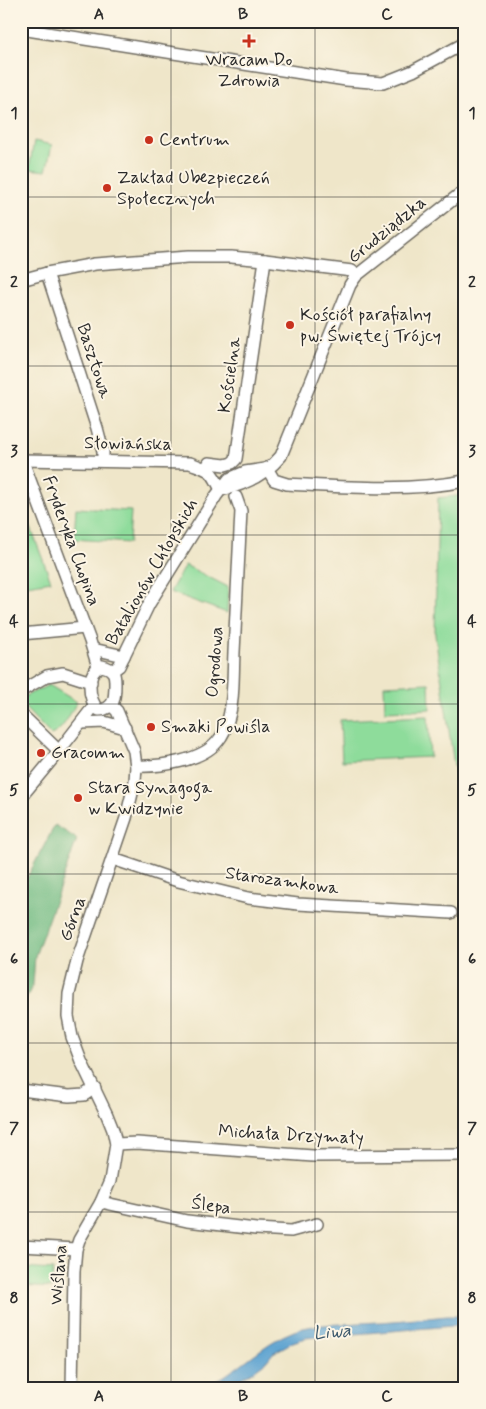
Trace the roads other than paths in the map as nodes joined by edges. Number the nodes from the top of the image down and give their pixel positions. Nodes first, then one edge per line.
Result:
1 (21, 29) edge
2 (465, 43) edge
3 (465, 190) edge
4 (265, 260) junction
5 (47, 273) junction
6 (356, 276) junction
7 (21, 280) edge
8 (22, 458) edge
9 (103, 461) junction
10 (267, 468) junction
11 (206, 469) junction
12 (465, 481) edge
13 (221, 490) junction
14 (236, 497) dead end
15 (85, 628) junction
16 (21, 634) edge
17 (93, 649) junction
18 (124, 656) junction
19 (98, 667) junction
20 (112, 671) junction
21 (91, 682) junction
22 (21, 691) edge
23 (111, 705) junction
24 (94, 706) junction
25 (21, 714) edge
26 (82, 723) junction
27 (125, 728) junction
28 (59, 752) junction
29 (136, 766) junction
30 (21, 796) edge
31 (113, 860) junction
32 (451, 913) dead end
33 (95, 1088) junction
34 (21, 1090) edge
35 (116, 1144) junction
36 (465, 1155) edge
37 (101, 1202) junction
38 (317, 1224) dead end
39 (21, 1246) edge
40 (76, 1249) junction
41 (72, 1388) edge

1 - 2 street
3 - 6 street, Grudziądzka
4 - 5 street
4 - 6 street
4 - 11 street, Kościelna
5 - 7 street
5 - 9 street, Basztowa
6 - 10 street, Grudziądzka
8 - 9 street, Słowiańska
8 - 15 street, Fryderyka Chopina
9 - 11 street, Słowiańska
10 - 12 street
10 - 13 street, Batalionów Chłopskich
11 - 13 street
13 - 18 street, Batalionów Chłopskich
14 - 29 street, Ogrodowa
15 - 16 street
15 - 17 street, Fryderyka Chopina
17 - 18 street
17 - 19 street, Fryderyka Chopina
18 - 20 street, Batalionów Chłopskich
19 - 20 street
19 - 21 street
20 - 23 street
21 - 22 street
21 - 24 street
23 - 24 street
23 - 27 street, Górna
24 - 26 street
25 - 28 street
26 - 27 street
26 - 28 street
27 - 29 street, Górna
28 - 30 street
29 - 31 street, Górna
31 - 32 street, Starozamkowa
31 - 33 street, Górna
33 - 34 street
33 - 35 street, Górna
35 - 36 street, Michała Drzymały
35 - 37 street, Wiślana
37 - 38 street, Ślepa
37 - 40 street, Wiślana
39 - 40 street
40 - 41 street, Wiślana

